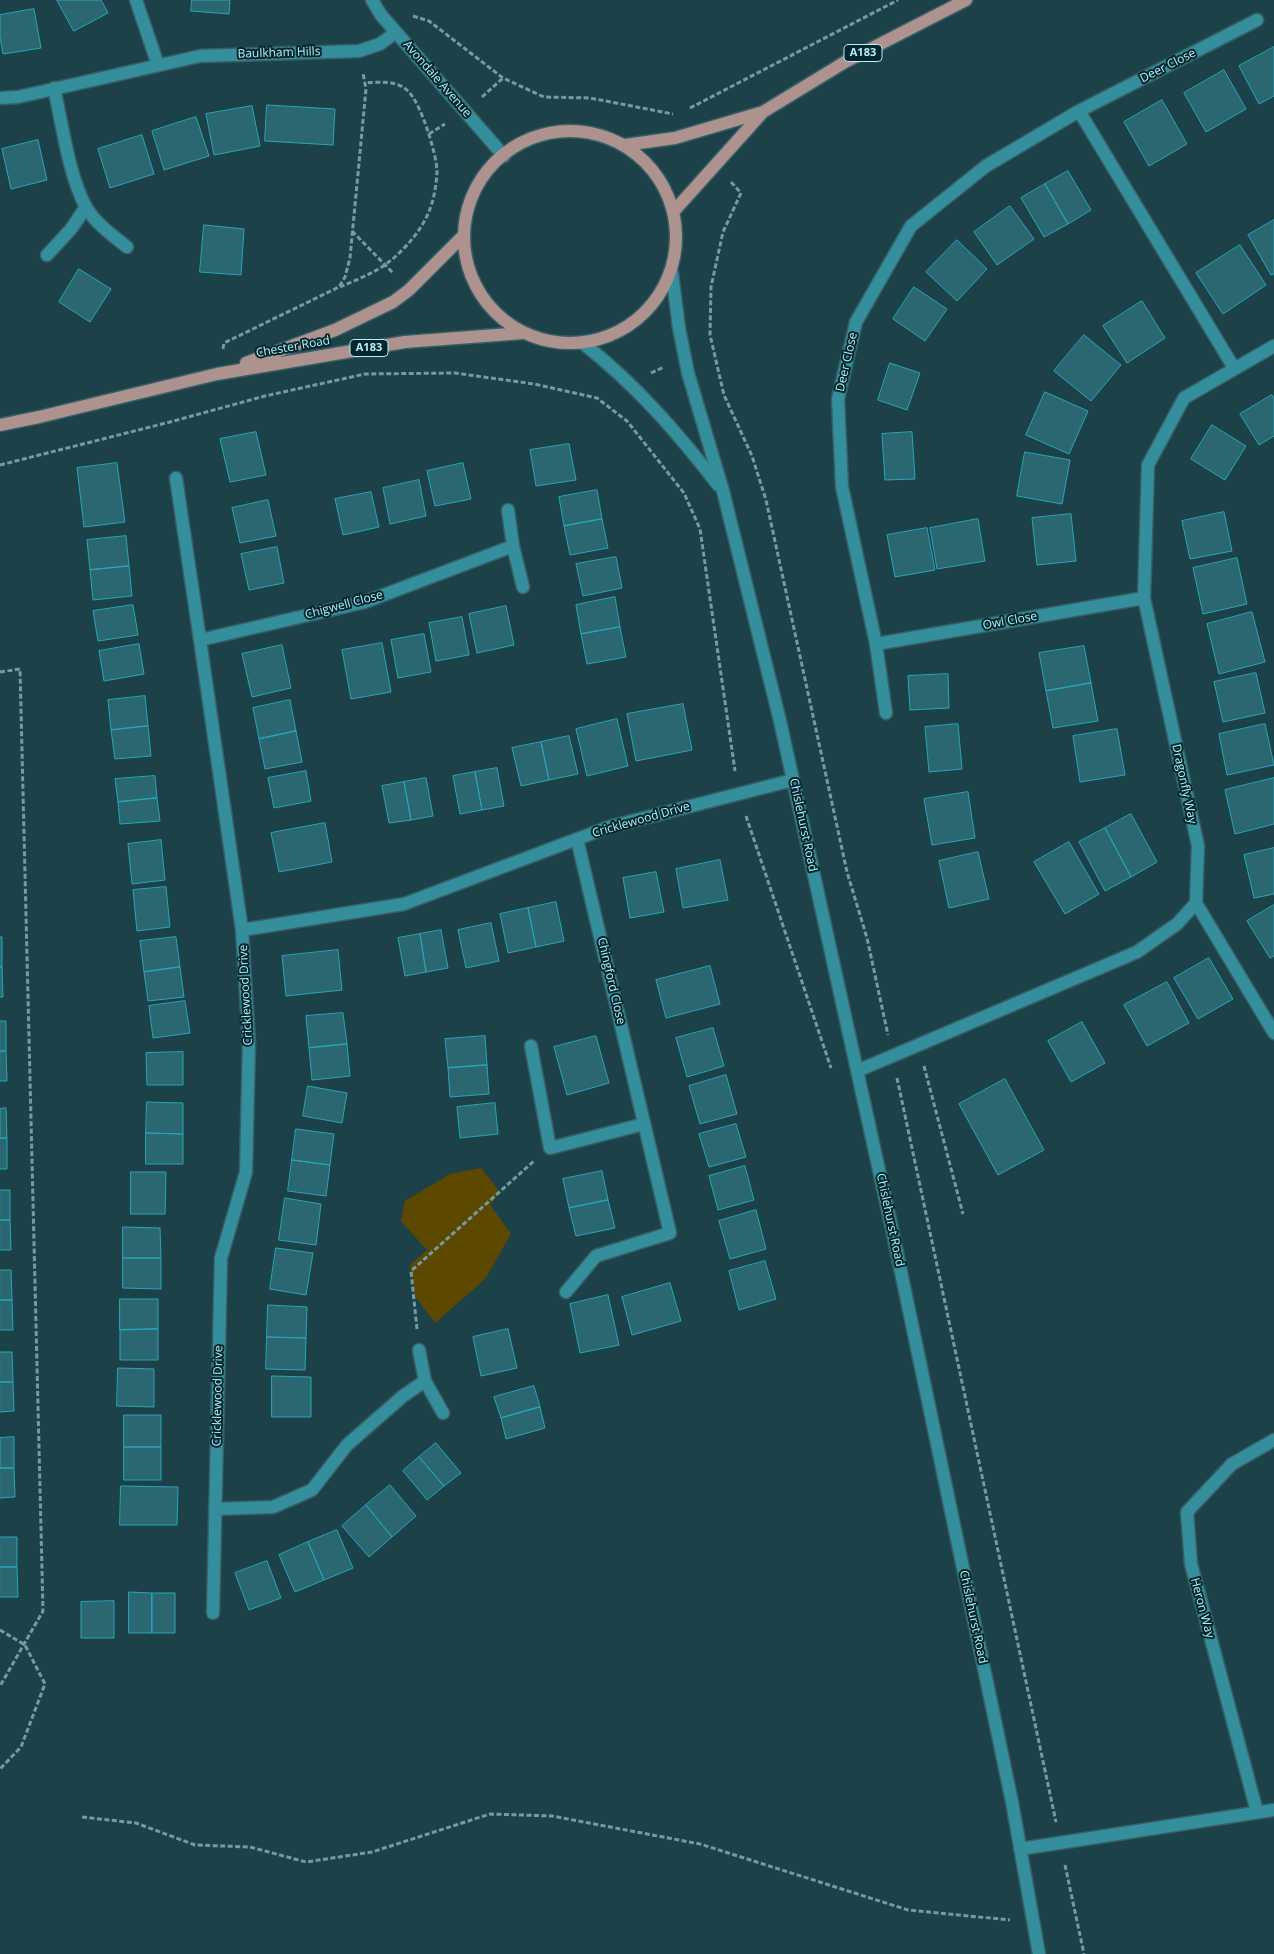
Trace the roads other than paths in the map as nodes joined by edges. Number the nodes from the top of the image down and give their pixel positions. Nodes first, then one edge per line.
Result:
1 (136, 0) edge
2 (372, 0) edge
3 (966, 0) edge
4 (1257, 20) dead end
5 (396, 32) junction
6 (158, 65) junction
7 (54, 88) junction
8 (0, 98) edge
9 (1079, 111) junction
10 (763, 112) junction
11 (625, 145) junction
12 (504, 156) junction
13 (86, 207) junction
14 (674, 211) junction
15 (463, 236) junction
16 (127, 247) dead end
17 (47, 255) dead end
18 (672, 273) junction
19 (523, 333) junction
20 (584, 344) junction
21 (1274, 346) edge
22 (1234, 368) junction
23 (217, 374) junction
24 (0, 425) edge
25 (176, 478) dead end
26 (723, 491) junction
27 (508, 510) dead end
28 (513, 546) junction
29 (523, 587) dead end
30 (1144, 598) junction
31 (200, 640) junction
32 (876, 644) junction
33 (886, 713) dead end
34 (793, 780) junction
35 (577, 839) junction
36 (1196, 904) junction
37 (242, 930) junction
38 (1274, 1032) edge
39 (531, 1046) dead end
40 (857, 1071) junction
41 (644, 1124) junction
42 (566, 1292) dead end
43 (419, 1350) road end
44 (425, 1381) junction
45 (443, 1413) dead end
46 (1274, 1440) edge
47 (215, 1508) junction
48 (213, 1613) dead end
49 (1274, 1810) edge
50 (1257, 1812) junction
51 (1020, 1849) junction
52 (1039, 1954) edge

1 - 6 street
2 - 5 street, Avondale Avenue
3 - 10 main road, A183
4 - 9 street, Deer Close
5 - 6 street, Baulkham Hills
5 - 12 street, Avondale Avenue
6 - 7 street, Baulkham Hills
7 - 8 street, Baulkham Hills
7 - 13 street
9 - 22 street
9 - 32 street, Deer Close
10 - 11 main road, A183
10 - 14 main road, A183
11 - 12 main road
11 - 14 main road
12 - 15 main road
13 - 16 street
13 - 17 street
14 - 18 main road
15 - 19 main road
15 - 23 main road, Chester Road / A183
18 - 20 main road
18 - 26 street, Chislehurst Road
19 - 20 main road
19 - 23 main road, Chester Road / A183
20 - 26 street
21 - 22 street, Dragonfly Way
22 - 30 street, Dragonfly Way
23 - 24 main road, Chester Road / A183
25 - 31 street
26 - 34 street, Chislehurst Road
27 - 28 street
28 - 29 street
28 - 31 street, Chigwell Close
30 - 32 street, Owl Close
30 - 36 street, Dragonfly Way
31 - 37 street
32 - 33 street, Deer Close
34 - 35 street, Cricklewood Drive
34 - 40 street, Chislehurst Road
35 - 37 street, Cricklewood Drive
35 - 41 street, Chingford Close
36 - 38 street
36 - 40 street
37 - 47 street, Cricklewood Drive
39 - 41 street
40 - 51 street, Chislehurst Road
41 - 42 street, Chingford Close
43 - 44 street
44 - 45 street
44 - 47 street
46 - 50 street, Heron Way
47 - 48 street, Cricklewood Drive
49 - 50 street
50 - 51 street
51 - 52 street, Chislehurst Road

